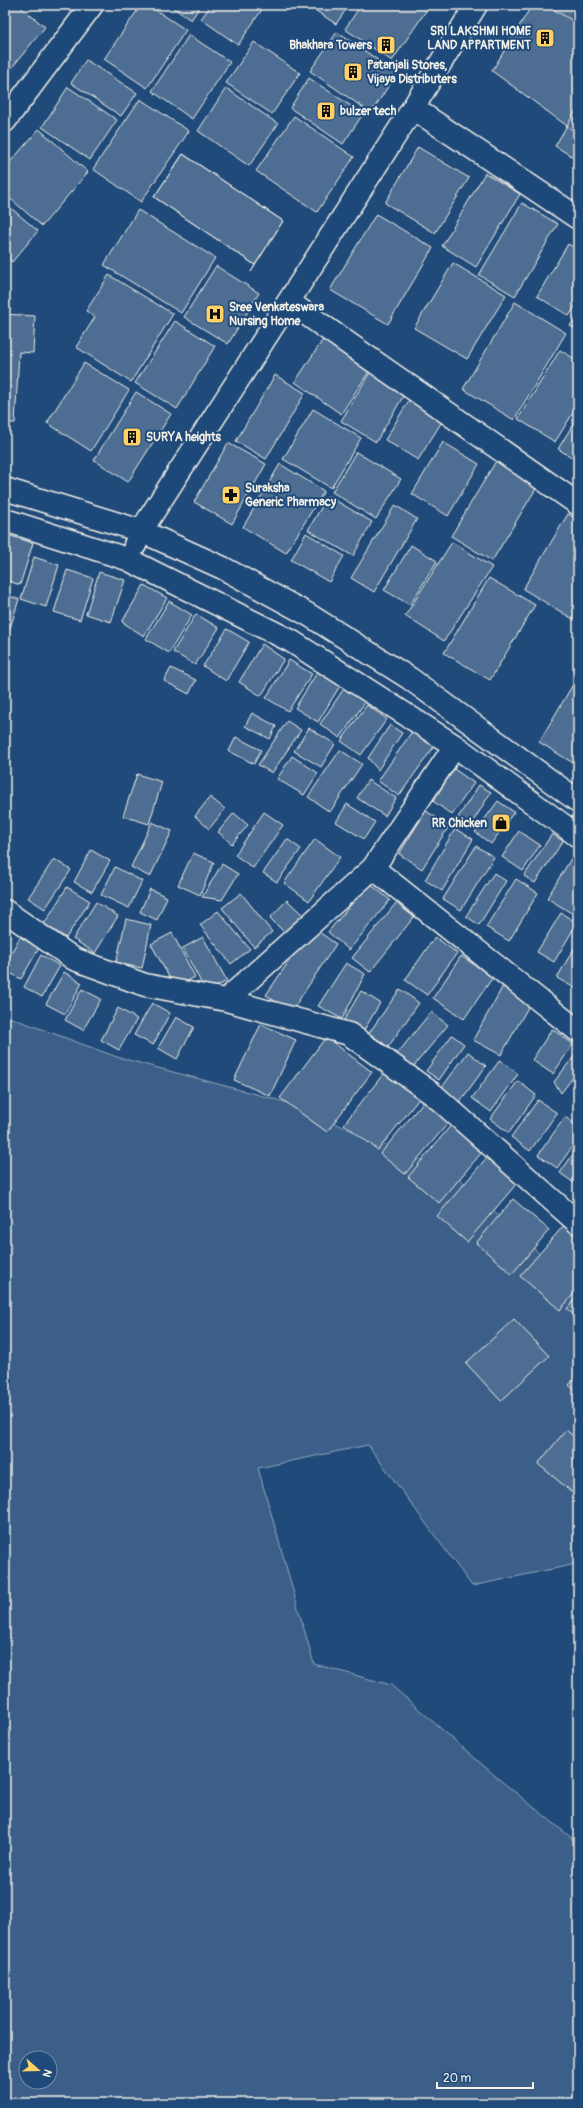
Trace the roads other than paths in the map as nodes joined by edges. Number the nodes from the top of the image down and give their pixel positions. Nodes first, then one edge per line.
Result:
1 (92, 5) edge
2 (476, 5) edge
3 (413, 108) junction
4 (5, 121) edge
5 (578, 218) edge
6 (289, 302) junction
7 (5, 489) edge
8 (578, 504) edge
9 (5, 520) edge
10 (141, 531) junction
11 (127, 559) junction
12 (455, 746) junction
13 (578, 801) edge
14 (578, 836) edge
15 (373, 868) junction
16 (5, 911) edge
17 (226, 1000) junction
18 (578, 1031) edge
19 (578, 1223) edge

1 - 4 street
2 - 3 street
3 - 5 street
3 - 6 street
6 - 8 street
6 - 10 street
7 - 10 street
9 - 11 street
10 - 11 street
10 - 13 street
11 - 12 street
12 - 14 street
12 - 15 street
15 - 17 street
15 - 18 street
16 - 17 street
17 - 19 street

